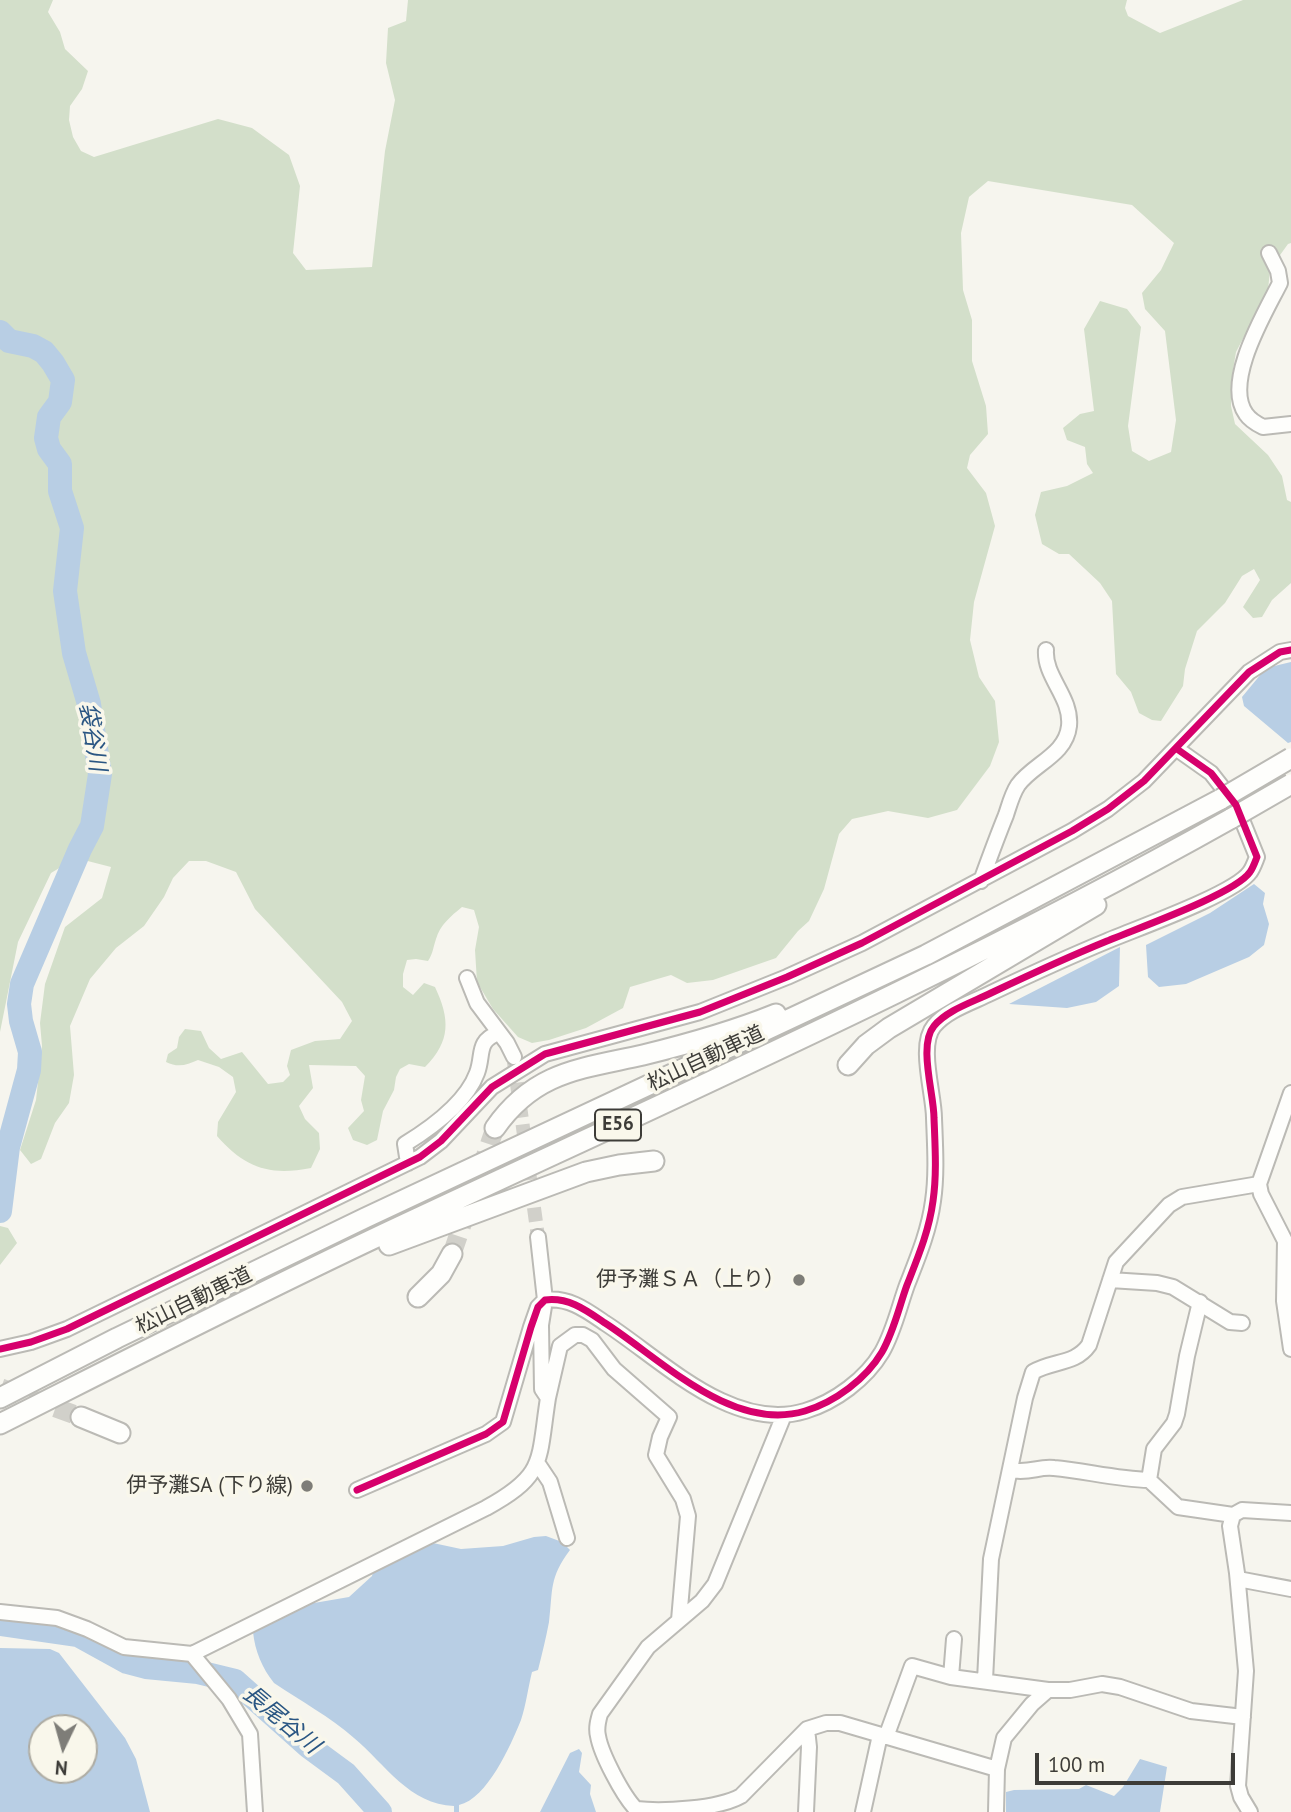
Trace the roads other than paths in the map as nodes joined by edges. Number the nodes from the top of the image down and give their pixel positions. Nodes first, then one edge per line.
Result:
1 (1269, 253) dead end
2 (1291, 424) edge
3 (1046, 650) dead end
4 (1291, 650) edge
5 (1177, 749) junction
6 (1291, 758) edge
7 (1291, 784) edge
8 (1232, 818) junction
9 (981, 881) junction
10 (1040, 896) junction
11 (467, 978) dead end
12 (498, 1033) junction
13 (514, 1057) tunnel mouth
14 (848, 1065) dead end
15 (1291, 1093) edge
16 (495, 1128) tunnel mouth
17 (654, 1161) dead end
18 (408, 1163) junction
19 (1259, 1184) junction
20 (538, 1237) tunnel mouth
21 (452, 1254) tunnel mouth
22 (1289, 1254) edge
23 (1111, 1280) junction
24 (418, 1297) dead end
25 (545, 1300) junction
26 (1200, 1302) junction
27 (1241, 1324) dead end
28 (1289, 1328) edge
29 (0, 1349) edge
30 (1291, 1349) edge
31 (127, 1360) junction
32 (0, 1398) edge
33 (548, 1398) junction
34 (784, 1415) junction
35 (81, 1417) tunnel mouth
36 (0, 1424) edge
37 (120, 1433) dead end
38 (538, 1464) junction
39 (1010, 1470) junction
40 (1149, 1480) junction
41 (357, 1490) dead end
42 (1291, 1513) edge
43 (1233, 1515) junction
44 (567, 1538) dead end
45 (1238, 1579) junction
46 (1291, 1589) edge
47 (0, 1612) edge
48 (679, 1620) junction
49 (954, 1639) dead end
50 (192, 1654) junction
51 (951, 1677) junction
52 (985, 1680) junction
53 (1048, 1690) junction
54 (1243, 1717) junction
55 (807, 1729) junction
56 (883, 1736) junction
57 (997, 1769) junction
58 (255, 1812) edge
59 (806, 1812) edge
60 (863, 1812) edge
61 (996, 1812) edge
62 (1250, 1812) edge

1 - 2 street
3 - 9 street
4 - 5 street
5 - 9 street
5 - 34 street
6 - 10 highway, 松山自動車道 / E56, bridge
7 - 8 highway, 松山自動車道 / E56, bridge
8 - 14 highway
8 - 31 highway, 松山自動車道 / E56
9 - 18 street
10 - 16 highway
10 - 32 highway, 松山自動車道 / E56
11 - 12 street
12 - 13 street
12 - 18 street
15 - 19 street
17 - 31 highway
18 - 29 street
19 - 22 street
19 - 23 street
20 - 25 street
21 - 24 highway
22 - 28 street
23 - 26 street
23 - 39 street
25 - 33 street
25 - 34 street
25 - 41 street
26 - 27 street
26 - 40 street
28 - 30 street
31 - 36 highway, 松山自動車道 / E56
33 - 38 street
33 - 48 street
34 - 48 street
35 - 37 highway
38 - 44 street
38 - 50 street
39 - 40 street
39 - 52 street
40 - 43 street
42 - 43 street
43 - 45 street
45 - 46 street
45 - 54 street
47 - 50 street
48 - 55 street
49 - 51 street
50 - 58 street
51 - 52 street
51 - 56 street
52 - 53 street
53 - 54 street
53 - 57 street
54 - 62 street
55 - 56 street
55 - 59 street
56 - 57 street
56 - 60 street
57 - 61 street

